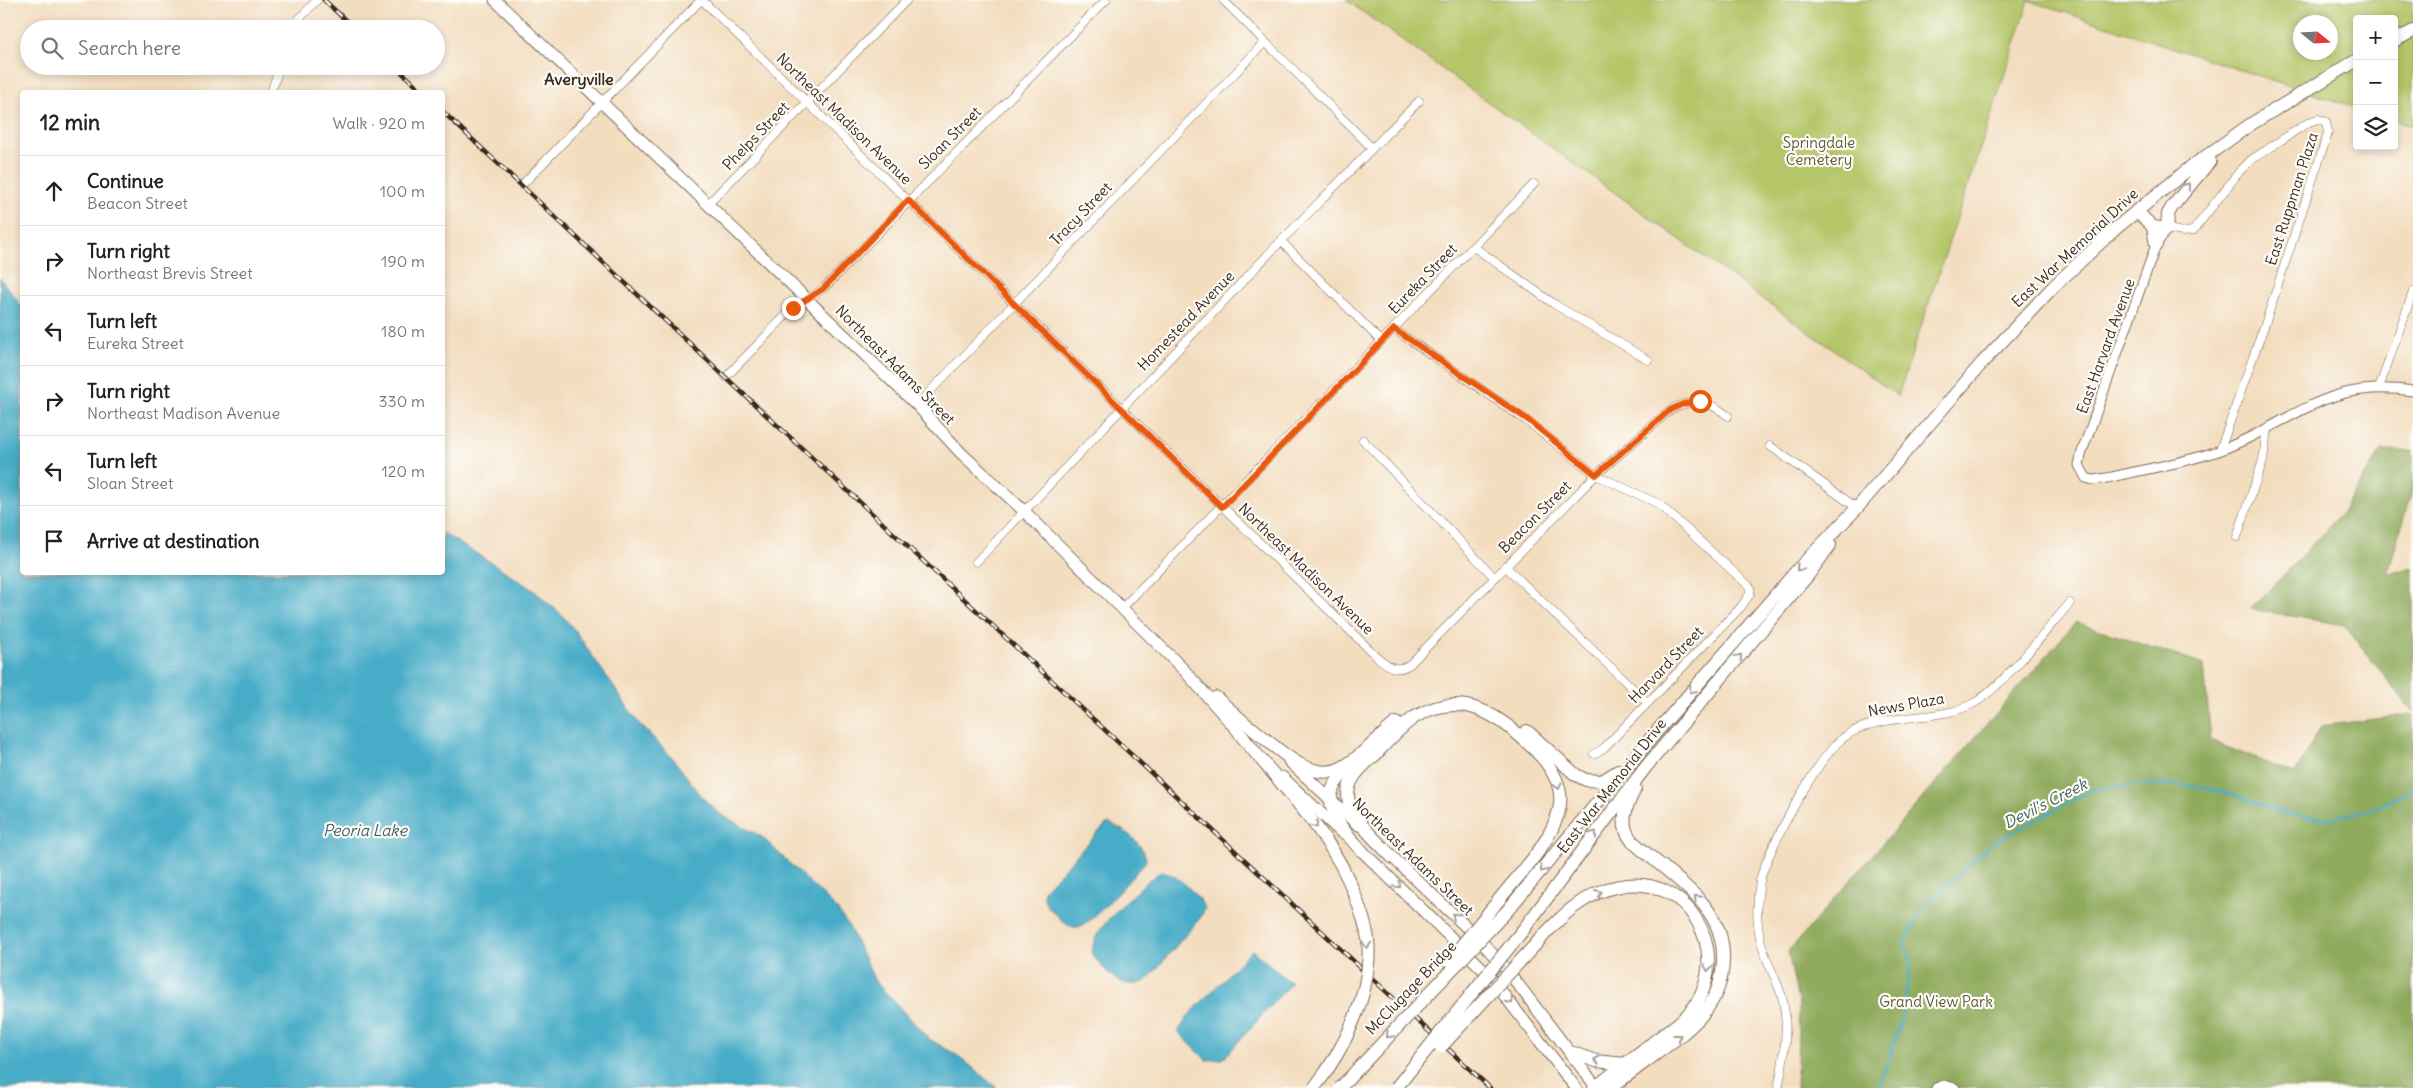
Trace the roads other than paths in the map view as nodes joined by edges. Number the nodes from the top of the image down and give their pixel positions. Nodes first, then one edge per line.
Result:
1 (317, 0) edge
2 (701, 0) edge
3 (907, 0) edge
4 (1106, 0) edge
5 (1223, 0) edge
6 (502, 2) edge
7 (298, 20) edge
8 (2413, 31) edge
9 (2398, 39) edge
10 (1265, 42) junction
11 (2353, 62) edge
12 (277, 75) edge
13 (271, 90) edge
14 (602, 101) junction
15 (1420, 101) dead end
16 (808, 102) junction
17 (2251, 124) junction
18 (1372, 148) junction
19 (1534, 184) dead end
20 (522, 185) dead end
21 (908, 200) junction
22 (708, 204) junction
23 (2136, 211) junction
24 (2153, 227) junction
25 (2167, 229) junction
26 (1281, 241) junction
27 (1474, 246) junction
28 (2156, 246) junction
29 (2413, 292) edge
30 (807, 299) junction
31 (1013, 304) junction
32 (1394, 329) junction
33 (1381, 341) junction
34 (1648, 360) dead end
35 (726, 377) dead end
36 (2378, 388) junction
37 (2413, 391) edge
38 (917, 405) junction
39 (1121, 409) junction
40 (1728, 416) dead end
41 (2266, 428) junction
42 (1363, 440) dead end
43 (1770, 446) dead end
44 (2220, 450) junction
45 (1596, 475) junction
46 (1222, 507) junction
47 (1857, 508) junction
48 (1024, 511) junction
49 (2237, 537) dead end
50 (976, 562) dead end
51 (1505, 566) junction
52 (1494, 577) junction
53 (2070, 603) dead end
54 (1122, 608) junction
55 (1401, 669) joint
56 (1648, 703) junction
57 (1396, 723) junction
58 (1659, 728) junction
59 (1246, 731) junction
60 (1673, 734) junction
61 (1594, 754) dead end
62 (1331, 800) junction
63 (1362, 851) junction
64 (1392, 857) junction
65 (1507, 911) joint
66 (1407, 1016) junction
67 (1570, 1052) junction
68 (1655, 1055) junction
69 (1625, 1064) junction
70 (1596, 1087) edge
71 (1314, 1088) edge
72 (1340, 1088) edge
73 (1396, 1088) edge
74 (1401, 1088) edge
75 (1576, 1088) edge
76 (1611, 1088) edge
77 (1630, 1088) edge
78 (1778, 1088) edge
79 (1936, 1088) edge
80 (1955, 1088) edge

1 - 7 street
2 - 14 street
2 - 16 street, Northeast Madison Avenue
3 - 16 street, Phelps Street
4 - 21 street, Sloan Street
5 - 10 street
6 - 14 main road, Northeast Adams Street
8 - 9 highway
10 - 18 street
10 - 31 street, Tracy Street
11 - 17 highway, East War Memorial Drive
12 - 13 street
14 - 20 street
14 - 22 main road, Northeast Adams Street
15 - 18 street, Homestead Avenue
16 - 21 street, Northeast Madison Avenue
16 - 22 street, Phelps Street
17 - 23 highway, East War Memorial Drive
25 -> 17 highway
18 - 26 street, Homestead Avenue
19 - 27 street, Eureka Street
21 - 30 street, Sloan Street
21 - 31 street, Northeast Madison Avenue
22 - 30 main road, Northeast Adams Street
23 - 24 highway
23 - 47 highway, East War Memorial Drive
24 - 25 highway
24 - 28 highway
25 - 28 street, East Harvard Avenue
25 - 44 street, East Ruppman Plaza
26 - 33 street
26 - 39 street, Homestead Avenue
27 - 32 street, Eureka Street
27 - 34 street
28 - 44 street, East Harvard Avenue
29 - 36 street
30 - 35 street, Sloan Street
30 - 38 main road, Northeast Adams Street
31 - 38 street, Tracy Street
31 - 39 street, Northeast Madison Avenue
32 - 33 street, Eureka Street
32 - 45 street
33 - 46 street, Eureka Street
36 - 37 street
36 - 41 street
38 - 48 main road, Northeast Adams Street
39 - 46 street, Northeast Madison Avenue
39 - 48 street, Homestead Avenue
40 - 45 street, Beacon Street
41 - 44 street
41 - 49 street
42 - 52 street
43 - 47 street
45 - 51 street, Beacon Street
45 - 56 street, Harvard Street
46 - 54 street, Eureka Street
46 - 55 street, Northeast Madison Avenue
47 -> 58 highway, East War Memorial Drive
60 -> 47 highway, East War Memorial Drive
48 - 50 street, Homestead Avenue
48 - 54 main road, Northeast Adams Street
51 - 52 street, Beacon Street
51 - 56 street
52 - 55 street, Beacon Street
53 - 78 street, News Plaza
54 - 59 main road, Northeast Adams Street
56 - 61 street, Harvard Street
57 - 58 highway
57 - 59 highway
57 - 62 highway
58 -> 65 highway, East War Memorial Drive
59 - 62 main road, Northeast Adams Street
59 - 63 main road, Northeast Adams Street
59 -> 71 highway, bridge
68 -> 60 highway
73 -> 60 highway, East War Memorial Drive, bridge
62 - 63 highway
62 - 64 main road, Northeast Adams Street
63 -> 75 main road, Northeast Adams Street
64 -> 66 highway, bridge
67 -> 64 main road, Northeast Adams Street
65 - 66 highway, McClugage Bridge, bridge
66 -> 72 highway, McClugage Bridge, bridge
69 -> 67 highway
67 - 70 main road, Northeast Adams Street
68 - 76 highway
68 - 77 highway
69 - 70 highway
74 -> 69 highway, bridge
79 - 80 street

